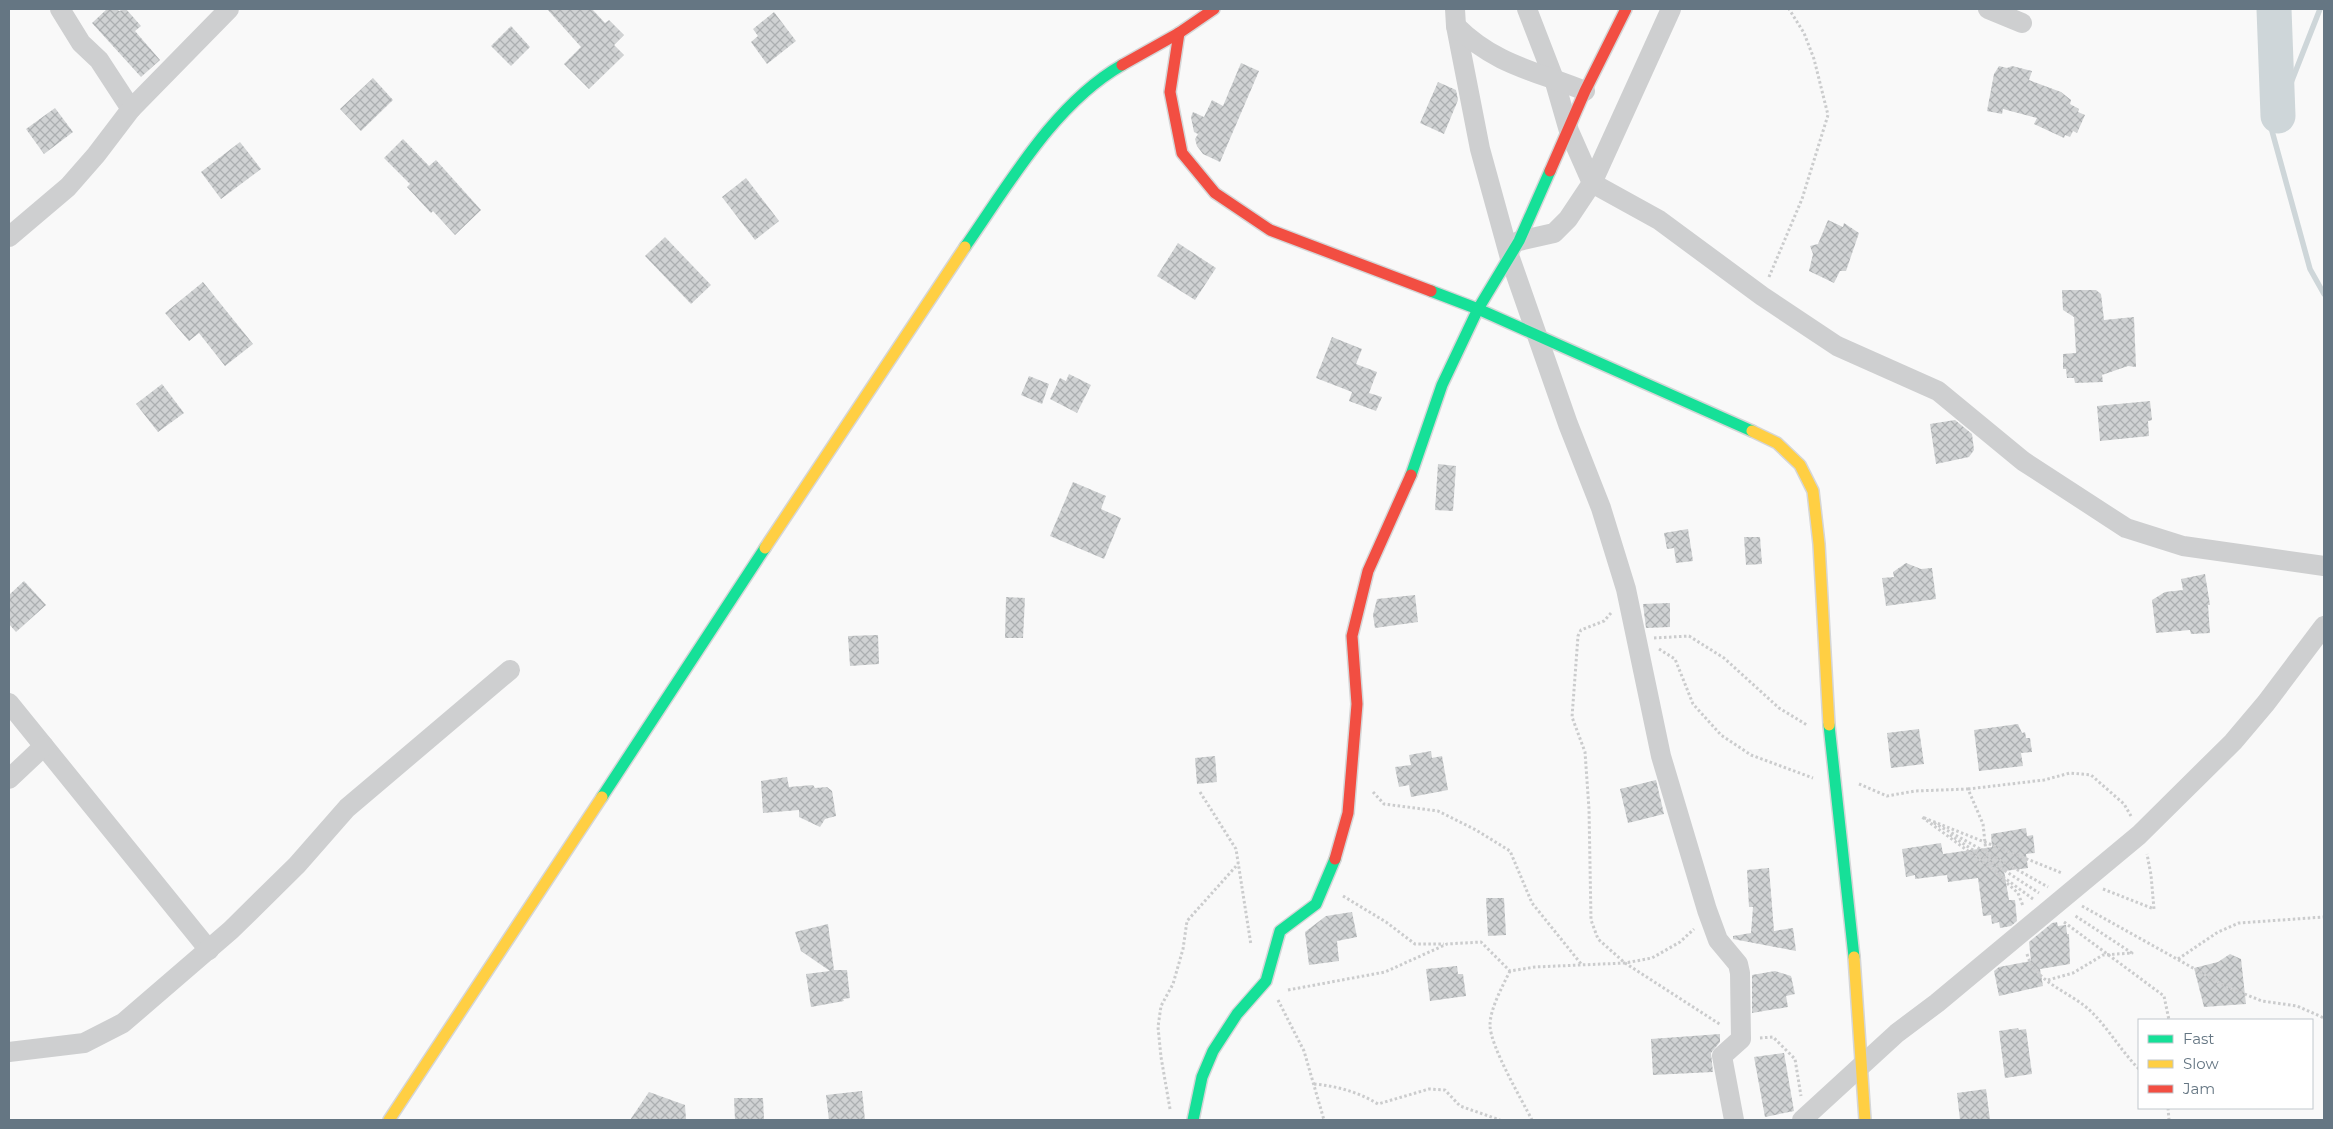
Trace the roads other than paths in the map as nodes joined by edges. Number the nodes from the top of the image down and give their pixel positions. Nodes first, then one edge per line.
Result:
1 (60, 9) edge
2 (229, 9) edge
3 (1214, 9) edge
4 (1527, 9) edge
5 (1626, 9) edge
6 (1672, 9) edge
7 (1988, 9) edge
8 (1456, 17) edge
9 (2022, 23) dead end
10 (1179, 33) junction
11 (1554, 79) junction
12 (1585, 92) junction
13 (131, 109) junction
14 (1569, 131) junction
15 (1592, 183) junction
16 (9, 237) edge
17 (1514, 250) junction
18 (1478, 309) junction
19 (1538, 337) junction
20 (2324, 566) edge
21 (2324, 626) edge
22 (510, 670) dead end
23 (9, 703) edge
24 (44, 746) junction
25 (9, 780) edge
26 (209, 950) junction
27 (9, 1052) edge
28 (1861, 1064) junction
29 (389, 1120) edge
30 (1193, 1120) edge
31 (1734, 1120) edge
32 (1802, 1120) edge
33 (1865, 1120) edge

1 - 13 street
2 - 13 street
3 - 10 street
4 - 11 street
5 - 12 street
6 - 15 street
7 - 9 street
8 - 11 street
8 - 17 street
10 - 18 street
10 - 29 street
11 - 12 street
11 - 14 street
12 - 14 street
13 - 16 street
14 - 15 street
14 - 17 street
15 - 17 street
15 - 20 street
17 - 18 street
17 - 19 street
18 - 19 street
18 - 30 street
19 - 28 street
19 - 31 street
21 - 28 street
22 - 26 street
23 - 24 street
24 - 25 street
24 - 26 street
26 - 27 street
28 - 32 street
28 - 33 street

